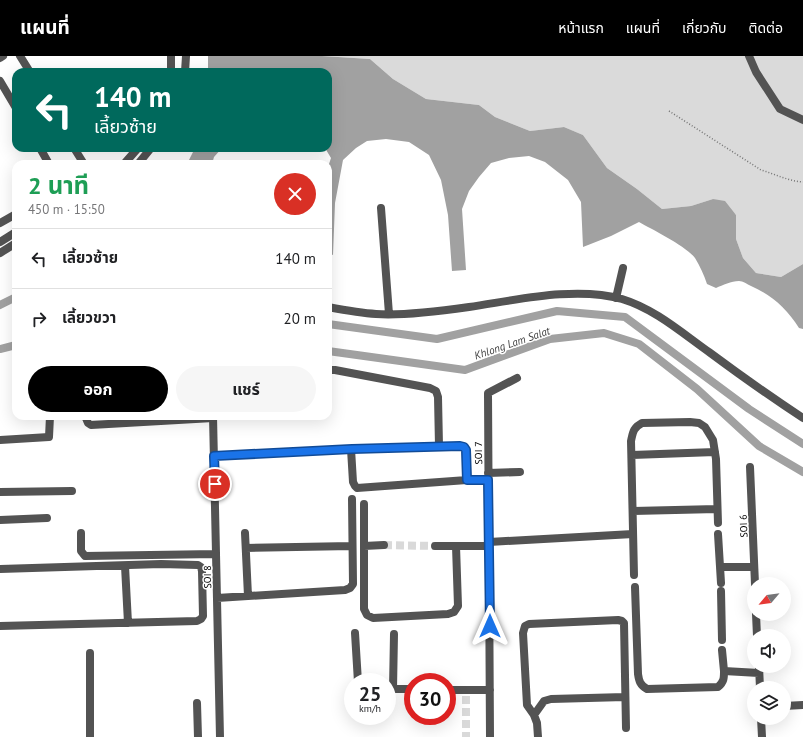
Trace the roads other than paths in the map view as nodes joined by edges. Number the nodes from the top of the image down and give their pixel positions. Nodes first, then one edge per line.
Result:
1 (3, 56) edge
2 (20, 56) edge
3 (171, 56) edge
4 (186, 56) edge
5 (749, 56) edge
6 (0, 58) edge
7 (28, 68) edge
8 (171, 68) edge
9 (185, 68) edge
10 (0, 81) edge
11 (12, 101) edge
12 (803, 120) edge
13 (134, 152) edge
14 (148, 152) edge
15 (128, 160) edge
16 (141, 160) edge
17 (382, 208) dead end
18 (12, 216) edge
19 (0, 223) edge
20 (12, 234) edge
21 (0, 242) edge
22 (12, 246) edge
23 (0, 253) edge
24 (623, 268) dead end
25 (616, 298) junction
26 (332, 308) edge
27 (389, 314) junction
28 (332, 370) edge
29 (517, 378) dead end
30 (803, 418) edge
31 (50, 420) edge
32 (87, 420) edge
33 (142, 420) edge
34 (213, 420) edge
35 (0, 440) edge
36 (439, 446) junction
37 (352, 449) junction
38 (715, 452) junction
39 (632, 455) junction
40 (214, 456) junction
41 (750, 467) dead end
42 (520, 472) dead end
43 (488, 477) junction
44 (467, 480) junction
45 (72, 491) dead end
46 (0, 492) edge
47 (352, 499) dead end
48 (364, 504) dead end
49 (718, 509) junction
50 (633, 511) junction
51 (47, 518) dead end
52 (0, 520) edge
53 (718, 523) dead end
54 (81, 533) dead end
55 (245, 533) dead end
56 (634, 534) junction
57 (718, 534) dead end
58 (489, 544) junction
59 (384, 545) tunnel mouth
60 (352, 546) junction
61 (364, 546) junction
62 (435, 546) tunnel mouth
63 (456, 546) junction
64 (246, 548) junction
65 (216, 554) junction
66 (125, 566) junction
67 (720, 566) junction
68 (754, 567) junction
69 (0, 569) edge
70 (634, 575) dead end
71 (755, 577) edge
72 (635, 587) dead end
73 (248, 596) junction
74 (217, 598) junction
75 (128, 623) junction
76 (0, 626) edge
77 (355, 633) dead end
78 (394, 634) dead end
79 (722, 640) dead end
80 (722, 650) dead end
81 (90, 653) dead end
82 (747, 670) edge
83 (724, 671) junction
84 (357, 673) edge
85 (391, 673) edge
86 (490, 690) junction
87 (456, 691) edge
88 (625, 697) junction
89 (197, 703) dead end
90 (803, 705) edge
91 (791, 706) edge
92 (534, 715) junction
93 (761, 725) edge
94 (626, 728) dead end
95 (90, 737) edge
96 (198, 737) edge
97 (220, 737) edge
98 (490, 737) edge
99 (538, 737) edge
100 (762, 737) edge

1 - 6 street
2 - 7 street
3 - 8 street
4 - 9 street
5 - 12 street
10 - 11 street
13 - 15 street
14 - 16 street
17 - 27 street
18 - 19 street
20 - 21 street
22 - 23 street
24 - 25 street
25 - 27 street
25 - 30 street
26 - 27 street
28 - 36 street
29 - 43 street, SOI 7
31 - 35 street
32 - 33 street
34 - 40 street, SOI 8
36 - 37 street
36 - 44 street
37 - 40 street
37 - 44 street
38 - 39 street
38 - 39 street
38 - 49 street
39 - 50 street
40 - 65 street, SOI 8
41 - 68 street, SOI 6
42 - 43 street
43 - 44 street
43 - 58 street, SOI 7
45 - 46 street
47 - 60 street
48 - 61 street
49 - 50 street
49 - 53 street
50 - 56 street
51 - 52 street
54 - 65 street
55 - 64 street
56 - 58 street
56 - 70 street
57 - 67 street
58 - 63 street
58 - 86 street, SOI 7
59 - 61 street
60 - 64 street
60 - 73 street
61 - 63 street
62 - 63 street
64 - 73 street
65 - 74 street, SOI 8
66 - 69 street
66 - 75 street
66 - 75 street
67 - 68 street
67 - 79 street
68 - 71 street, SOI 6
72 - 83 street
73 - 74 street
74 - 97 street, SOI 8
75 - 76 street
77 - 84 street
78 - 85 street
80 - 83 street
81 - 95 street
82 - 83 street
86 - 87 street
86 - 98 street, SOI 7
88 - 92 street
88 - 92 street
88 - 94 street
89 - 96 street
90 - 91 street
92 - 99 street
93 - 100 street

